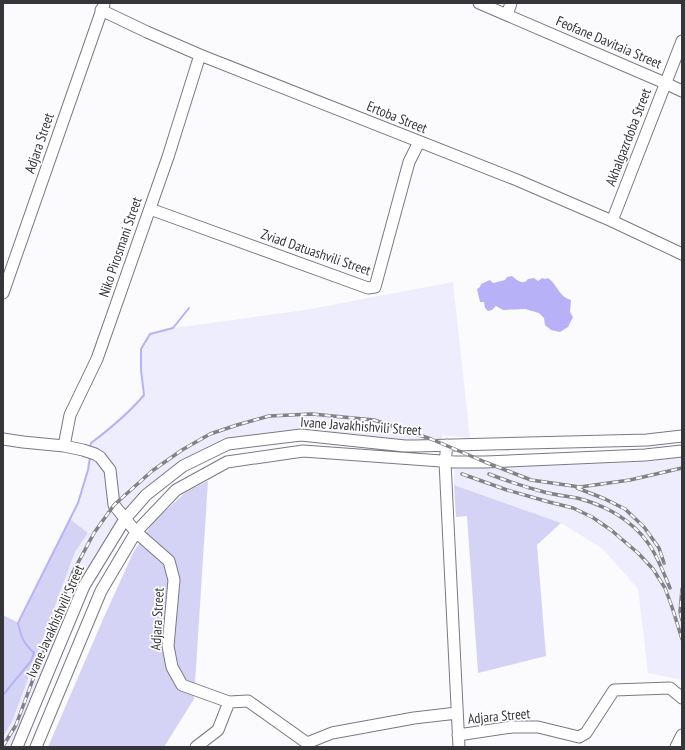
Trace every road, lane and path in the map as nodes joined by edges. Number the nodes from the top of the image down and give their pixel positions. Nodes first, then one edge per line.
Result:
1 (479, 3) edge
2 (511, 3) edge
3 (103, 6) edge
4 (507, 15) junction
5 (682, 41) edge
6 (200, 55) junction
7 (665, 83) junction
8 (682, 91) edge
9 (419, 142) junction
10 (150, 209) junction
11 (612, 221) junction
12 (682, 254) edge
13 (3, 293) edge
14 (682, 436) edge
15 (3, 439) edge
16 (64, 446) junction
17 (447, 446) junction
18 (682, 451) edge
19 (445, 462) junction
20 (125, 518) junction
21 (136, 532) junction
22 (682, 698) edge
23 (229, 702) junction
24 (457, 713) junction
25 (458, 735) junction
26 (682, 735) edge
27 (16, 747) edge
28 (36, 747) edge
29 (196, 747) edge
30 (459, 747) edge
31 (676, 747) edge

1 - 4 street, Feofane Davitaia Street
2 - 4 street
3 - 6 street, Ertoba Street
3 - 13 street, Adjara Street
4 - 7 street, Feofane Davitaia Street
5 - 7 street, Akhalgazrdoba Street
6 - 9 street, Ertoba Street
6 - 10 street, Niko Pirosmani Street
7 - 8 street, Feofane Davitaia Street
7 - 11 street, Akhalgazrdoba Street
9 - 10 street, Zviad Datuashvili Street
9 - 11 street, Ertoba Street
10 - 16 street, Niko Pirosmani Street
11 - 12 street, Ertoba Street
14 - 17 street, Ivane Javakhishvili Street
15 - 16 street
16 - 20 street, Adjara Street
17 - 19 street
17 - 20 street, Ivane Javakhishvili Street
18 - 19 street
19 - 21 street
19 - 24 street
20 - 21 street, Adjara Street
20 - 27 street, Ivane Javakhishvili Street
21 - 23 street, Adjara Street
21 - 28 street
22 - 25 street, Adjara Street
23 - 24 street, Adjara Street
23 - 29 street
24 - 25 street
25 - 30 street
26 - 31 street

